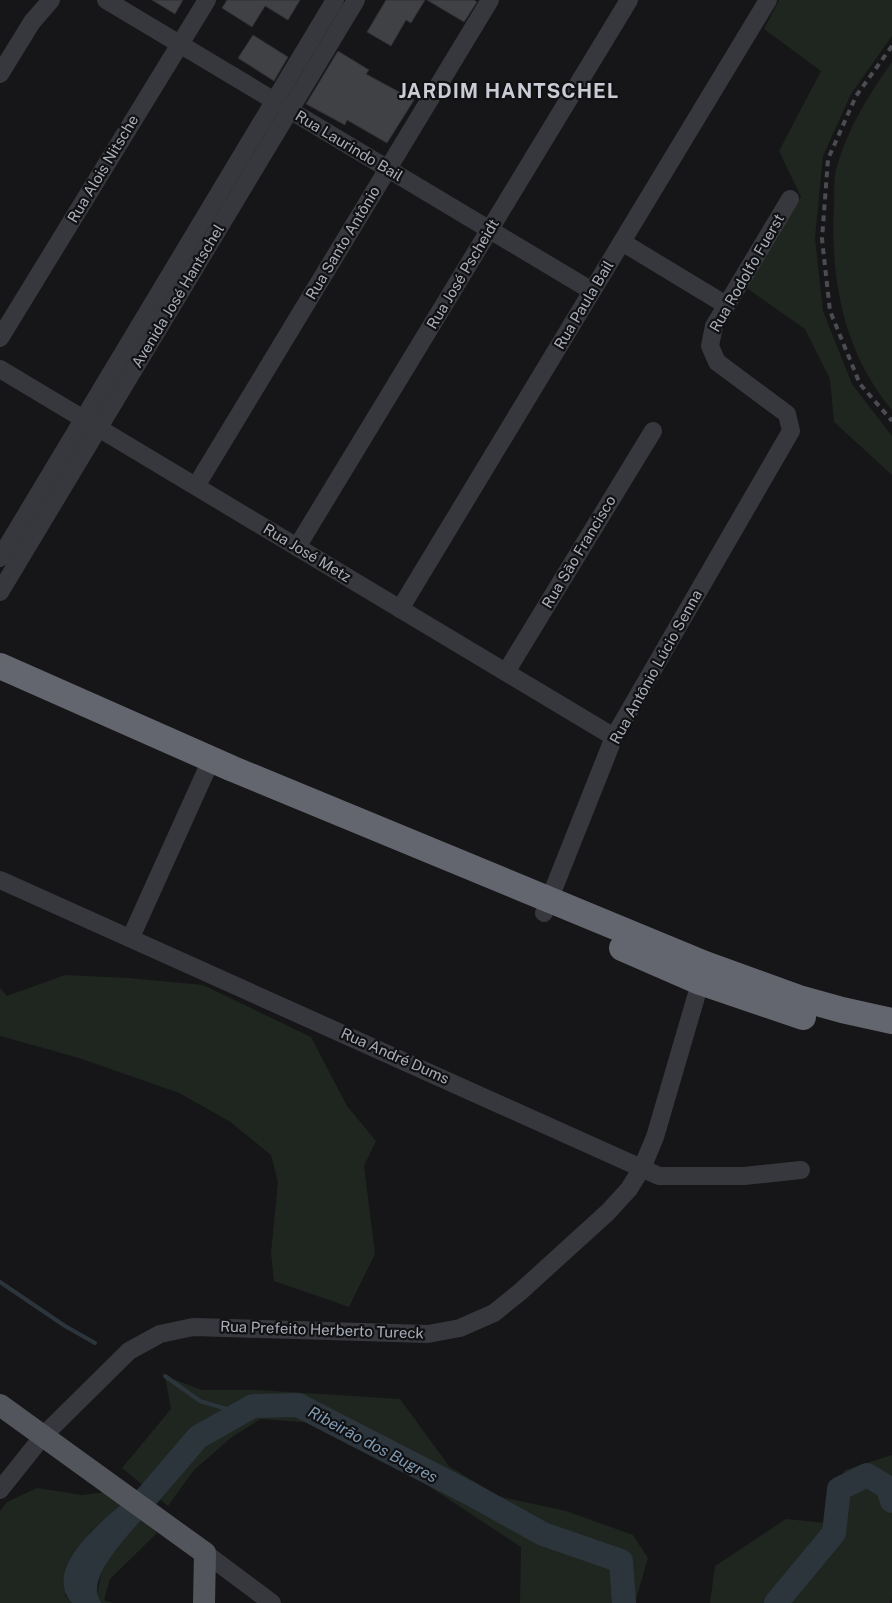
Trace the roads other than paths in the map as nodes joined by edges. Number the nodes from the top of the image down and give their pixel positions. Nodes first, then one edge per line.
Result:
1 (51, 0) edge
2 (106, 0) edge
3 (206, 0) edge
4 (335, 0) edge
5 (356, 0) edge
6 (490, 0) edge
7 (628, 0) edge
8 (768, 0) edge
9 (180, 44) junction
10 (0, 74) edge
11 (282, 106) junction
12 (388, 169) junction
13 (790, 199) dead end
14 (490, 230) junction
15 (622, 242) junction
16 (592, 292) junction
17 (726, 305) junction
18 (0, 338) edge
19 (0, 369) edge
20 (91, 424) junction
21 (653, 431) dead end
22 (791, 431) joint
23 (196, 486) junction
24 (297, 547) junction
25 (0, 558) edge
26 (0, 592) edge
27 (400, 609) junction
28 (0, 666) edge
29 (506, 672) junction
30 (614, 738) junction
31 (222, 764) junction
32 (0, 880) edge
33 (547, 906) junction
34 (131, 937) junction
35 (703, 973) junction
36 (892, 1021) edge
37 (892, 1037) edge
38 (642, 1168) junction
39 (801, 1170) dead end
40 (0, 1405) edge
41 (43, 1436) junction
42 (0, 1490) edge
43 (205, 1553) junction
44 (204, 1603) edge
45 (272, 1603) edge

1 - 10 street
2 - 9 street, Rua Laurindo Bail
3 - 9 street, Rua Alois Nitsche
4 - 11 street, Avenida José Hantschel
5 - 11 street, Avenida José Hantschel
6 - 12 street, Rua Santo Antônio
7 - 14 street, Rua José Pscheidt
8 - 15 street, Rua Paula Bail
9 - 11 street, Rua Laurindo Bail
9 - 18 street, Rua Alois Nitsche
11 - 12 street, Rua Laurindo Bail
11 - 20 street, Avenida José Hantschel
12 - 14 street, Rua Laurindo Bail
12 - 23 street, Rua Santo Antônio
13 - 17 street, Rua Rodolfo Fuerst
14 - 16 street, Rua Laurindo Bail
14 - 24 street, Rua José Pscheidt
15 - 16 street, Rua Paula Bail
15 - 17 street
16 - 27 street, Rua Paula Bail
17 - 22 street, Rua Rodolfo Fuerst
19 - 20 street, Rua José Metz
20 - 23 street, Rua José Metz
20 - 25 street, Avenida José Hantschel
20 - 26 street, Avenida José Hantschel
21 - 29 street, Rua São Francisco
22 - 30 street, Rua Antônio Lúcio Senna
23 - 24 street, Rua José Metz
24 - 27 street, Rua José Metz
27 - 29 street, Rua José Metz
28 - 31 highway
29 - 30 street, Rua José Metz
30 - 33 street, Rua Antônio Lúcio Senna
31 - 33 highway
31 - 34 street
32 - 34 street, Rua André Dums
33 - 35 highway
34 - 38 street, Rua André Dums
35 - 36 highway
35 - 37 highway
35 - 38 street, Rua Prefeito Herberto Tureck
38 - 39 street, Rua André Dums
38 - 41 street, Rua Prefeito Herberto Tureck
40 - 41 main road
41 - 42 street, Rua Prefeito Herberto Tureck
41 - 43 main road
43 - 44 main road
43 - 45 street

